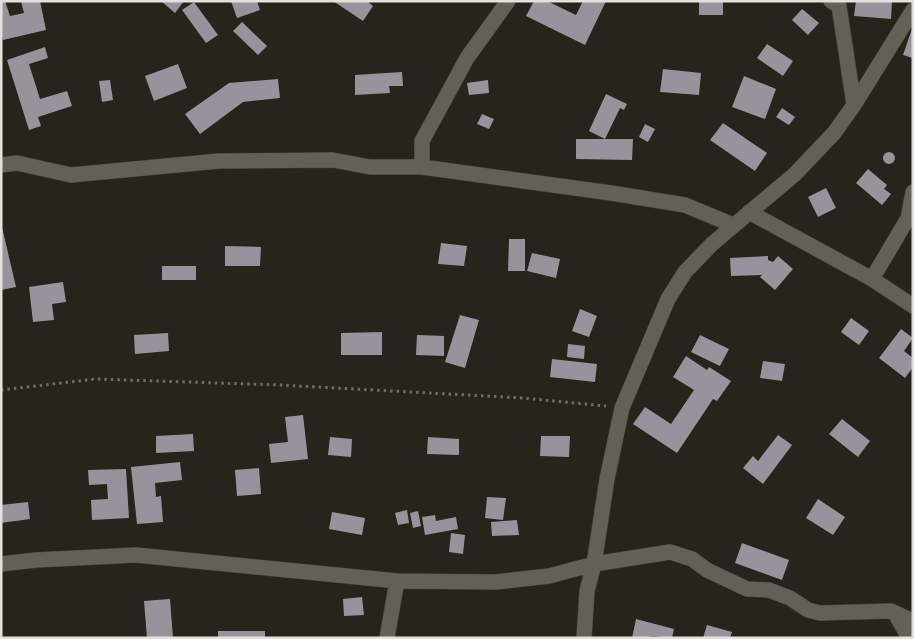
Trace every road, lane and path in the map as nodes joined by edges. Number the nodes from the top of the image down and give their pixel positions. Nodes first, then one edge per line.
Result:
1 (508, 1) edge
2 (831, 1) edge
3 (913, 10) edge
4 (854, 105) junction
5 (1, 165) edge
6 (422, 167) junction
7 (913, 192) edge
8 (749, 212) junction
9 (733, 225) junction
10 (872, 279) junction
11 (913, 306) edge
12 (1, 390) edge
13 (622, 408) junction
14 (1, 564) edge
15 (594, 564) junction
16 (397, 581) junction
17 (895, 613) junction
18 (913, 621) edge
19 (386, 638) edge
20 (584, 638) edge
21 (908, 638) edge

1 - 6 street
2 - 4 street
3 - 4 street
4 - 8 street
5 - 6 street
6 - 9 street
7 - 10 street
8 - 9 street
8 - 10 street
9 - 13 street
10 - 11 street
12 - 13 path
13 - 15 street
14 - 16 street
15 - 16 street
15 - 17 street
15 - 20 street
16 - 19 street
17 - 18 street
17 - 21 street

